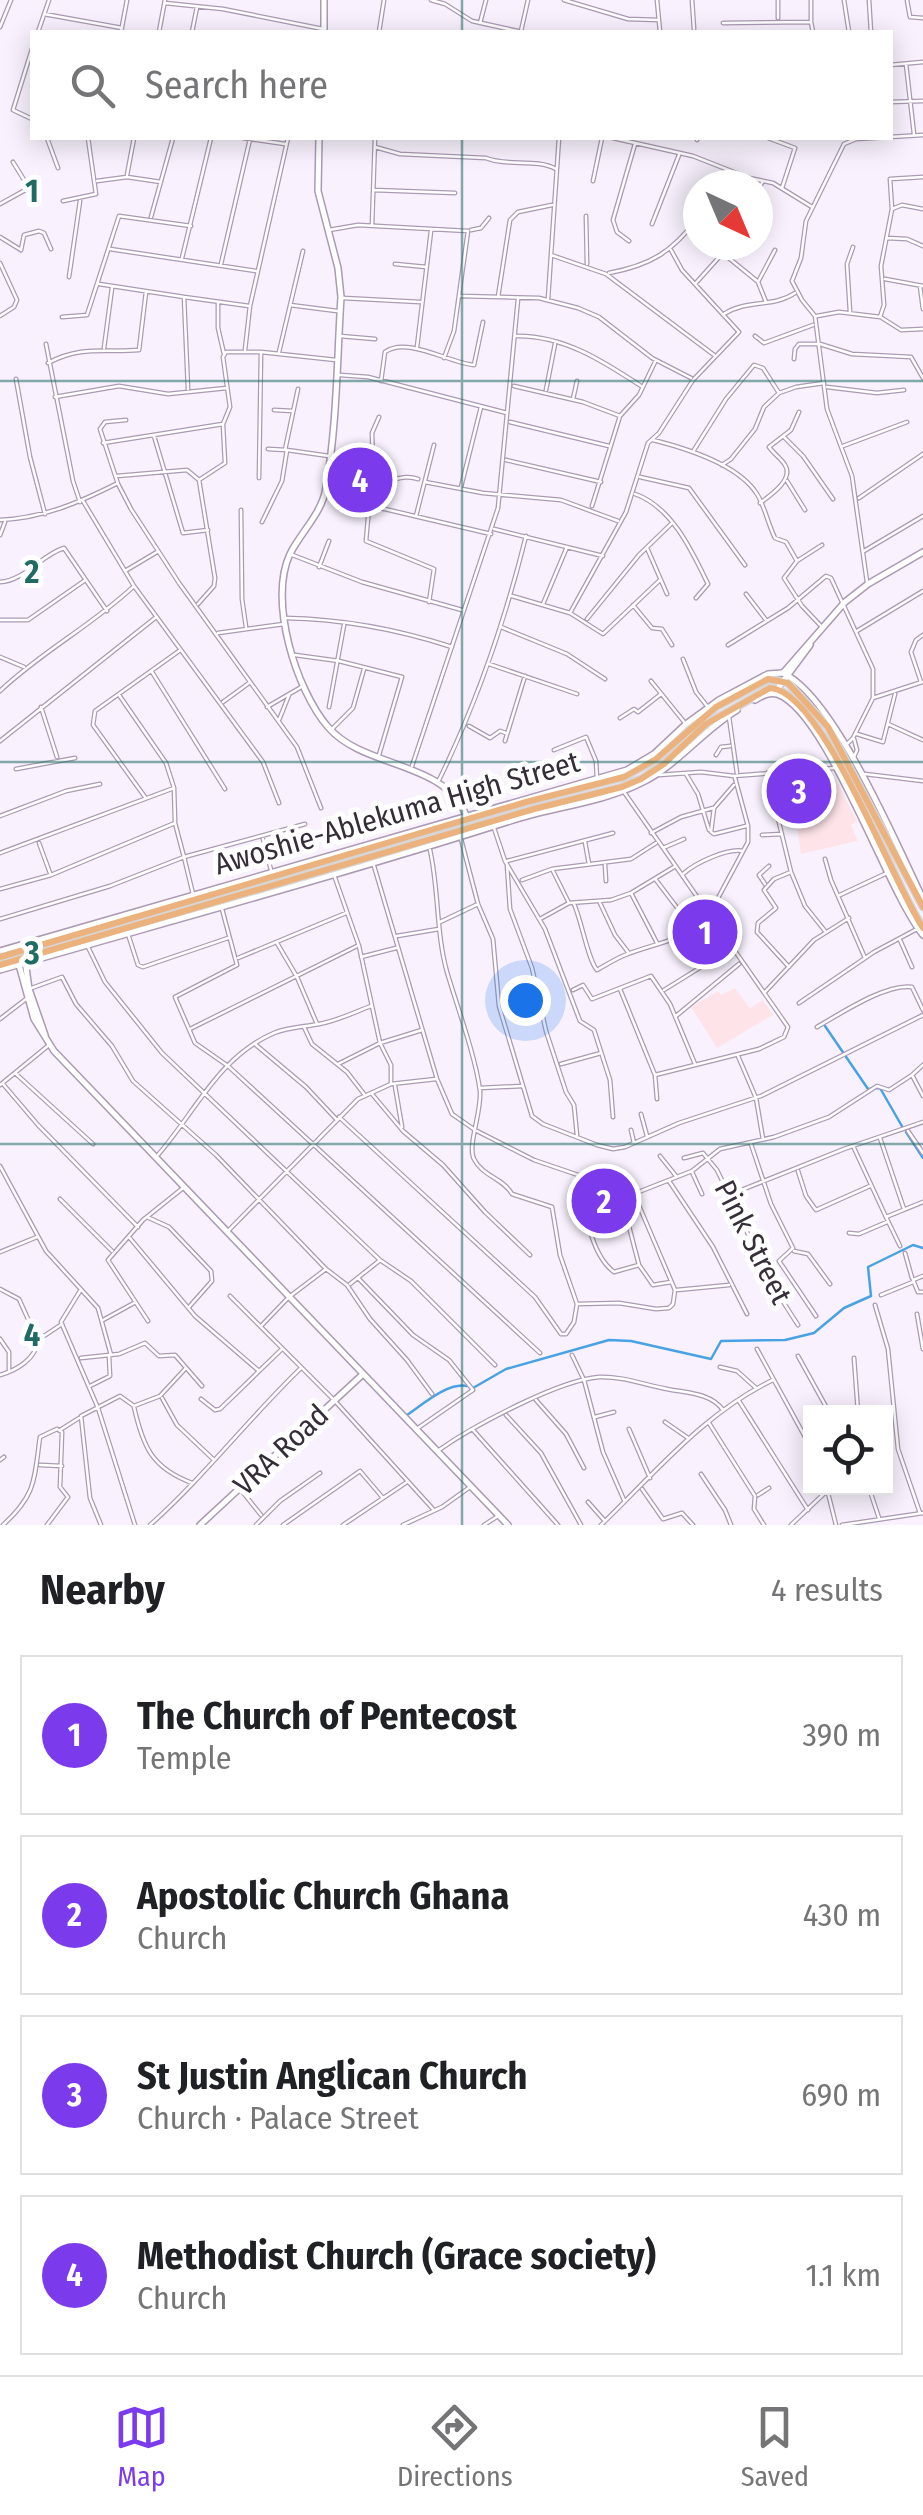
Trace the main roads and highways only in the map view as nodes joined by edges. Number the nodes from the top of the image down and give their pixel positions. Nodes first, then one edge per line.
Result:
1 (779, 683) junction
2 (804, 688) road end
3 (249, 890) junction
4 (923, 907) edge
5 (921, 930) edge
6 (0, 954) edge
7 (21, 958) junction
8 (2, 968) edge

1 - 2 main road
1 - 3 main road, Awoshie-Ablekuma High Street
1 - 3 main road, Awoshie-Ablekuma High Street
1 - 4 main road
1 - 5 main road
3 - 7 main road, Awoshie-Ablekuma High Street
3 - 7 main road, Awoshie-Ablekuma High Street
6 - 7 main road, Awoshie-Ablekuma High Street
7 - 8 main road, Awoshie-Ablekuma High Street

